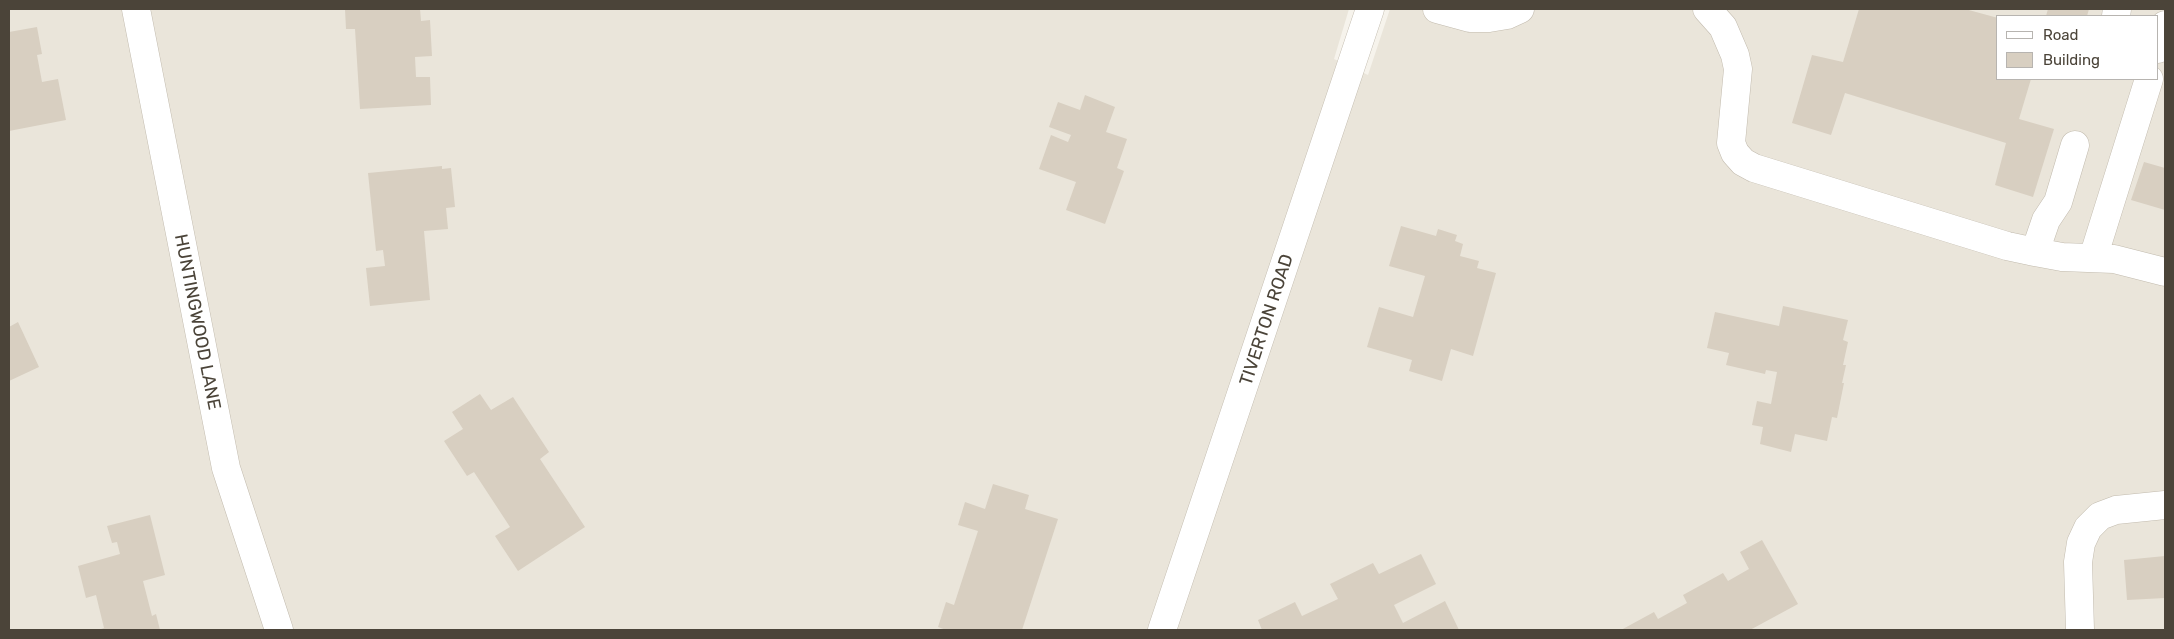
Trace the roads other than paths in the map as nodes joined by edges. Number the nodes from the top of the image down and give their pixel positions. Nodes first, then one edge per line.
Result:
1 (136, 9) edge
2 (1370, 9) edge
3 (1437, 9) edge
4 (1520, 9) edge
5 (1707, 9) edge
6 (2165, 25) edge
7 (2159, 46) edge
8 (2149, 80) edge
9 (2075, 145) dead end
10 (2035, 252) junction
11 (2093, 258) junction
12 (2165, 272) edge
13 (2165, 505) edge
14 (279, 630) edge
15 (1162, 630) edge
16 (2080, 630) edge

1 - 14 street, HUNTINGWOOD LANE
2 - 15 street, TIVERTON ROAD
3 - 4 street
5 - 10 street
6 - 7 street
8 - 11 street
9 - 10 street
10 - 11 street
11 - 12 street
13 - 16 street

